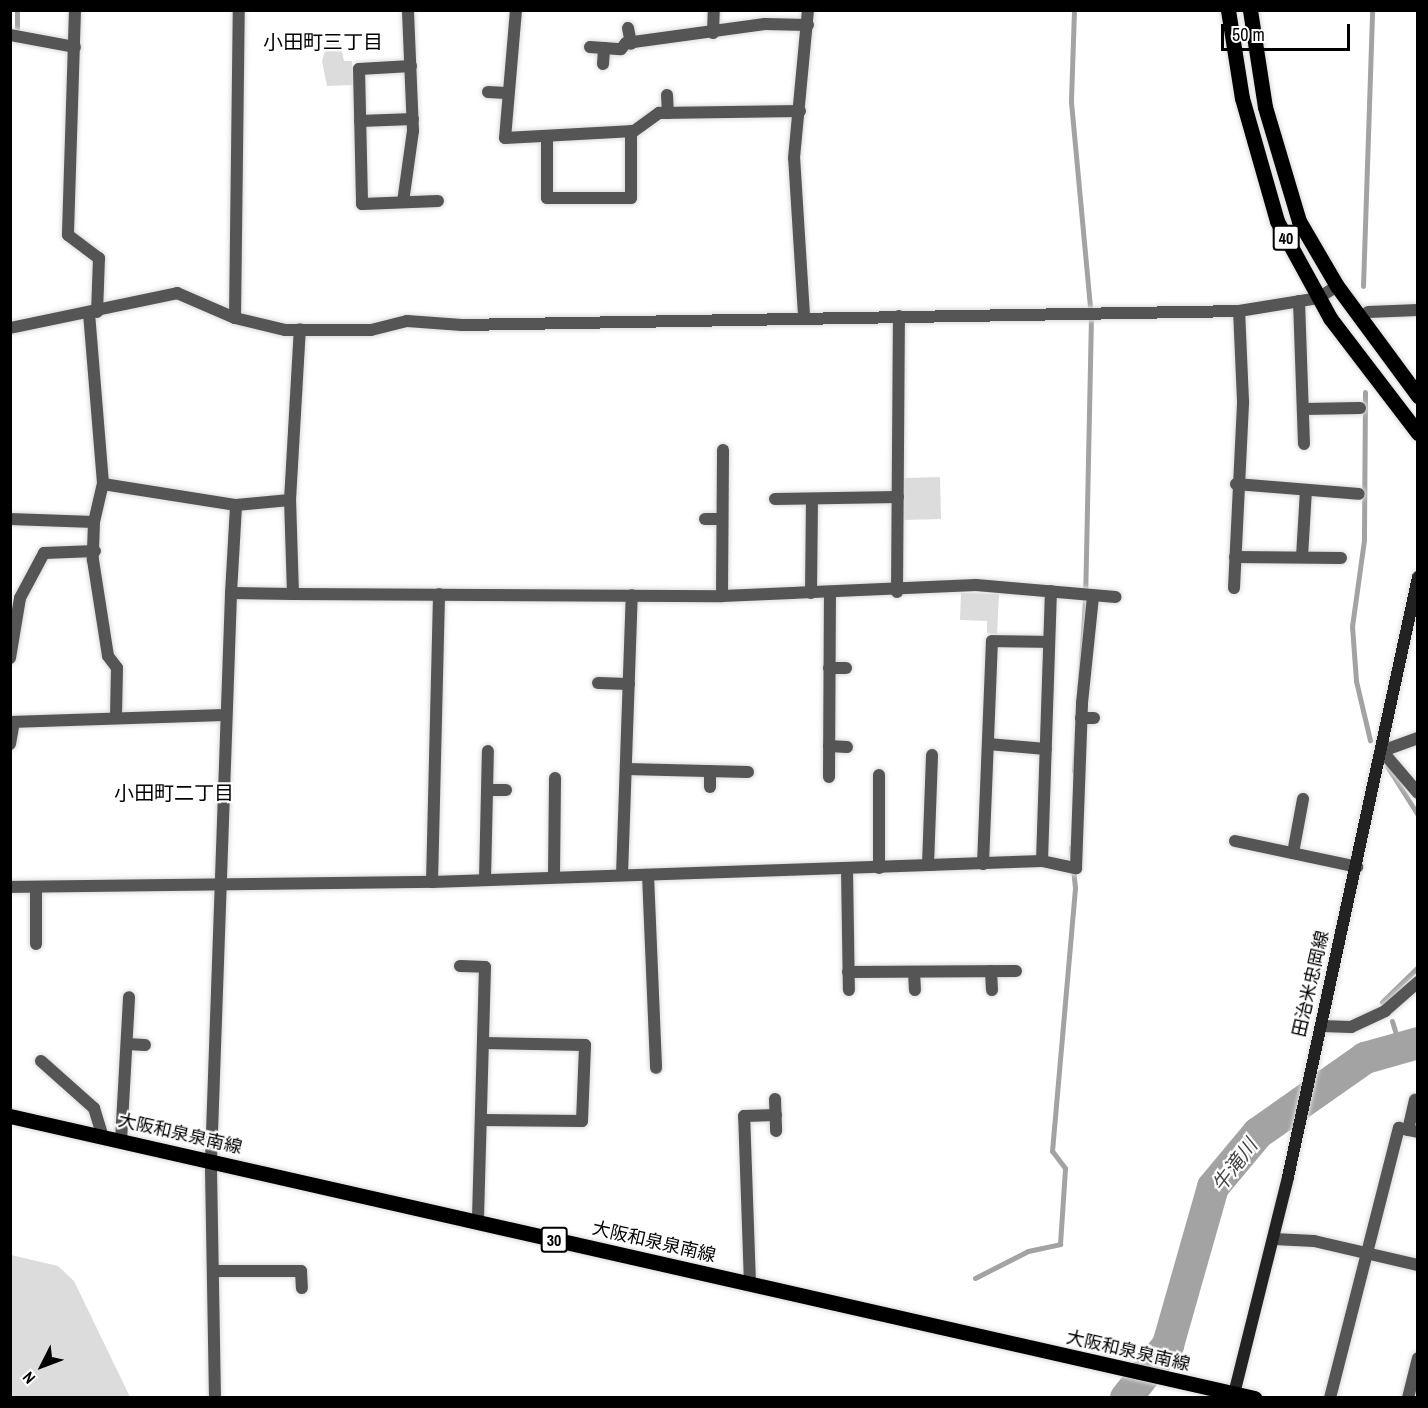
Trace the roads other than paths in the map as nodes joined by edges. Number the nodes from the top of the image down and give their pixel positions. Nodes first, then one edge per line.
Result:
1 (75, 10) edge
2 (239, 10) edge
3 (408, 10) edge
4 (516, 10) edge
5 (714, 10) edge
6 (808, 10) edge
7 (1228, 10) edge
8 (1250, 10) edge
9 (808, 25) junction
10 (628, 28) dead end
11 (713, 33) junction
12 (10, 35) edge
13 (631, 44) junction
14 (75, 47) junction
15 (590, 47) dead end
16 (604, 48) junction
17 (603, 64) dead end
18 (411, 66) junction
19 (488, 93) dead end
20 (506, 93) junction
21 (667, 95) dead end
22 (800, 111) junction
23 (668, 113) junction
24 (413, 119) junction
25 (360, 121) junction
26 (631, 131) junction
27 (547, 136) junction
28 (438, 201) dead end
29 (403, 202) junction
30 (1336, 286) junction
31 (1318, 297) junction
32 (1299, 301) junction
33 (1418, 310) edge
34 (1239, 311) junction
35 (93, 312) junction
36 (1368, 312) dead end
37 (804, 315) junction
38 (899, 316) junction
39 (235, 318) junction
40 (11, 326) edge
41 (300, 329) junction
42 (1418, 396) edge
43 (1360, 408) dead end
44 (1304, 409) junction
45 (1418, 433) edge
46 (1304, 444) dead end
47 (723, 450) dead end
48 (103, 484) junction
49 (1236, 484) junction
50 (1306, 490) junction
51 (1359, 494) dead end
52 (898, 497) junction
53 (775, 499) dead end
54 (812, 499) junction
55 (290, 500) junction
56 (236, 505) junction
57 (10, 519) edge
58 (705, 519) dead end
59 (722, 519) junction
60 (94, 522) junction
61 (94, 550) junction
62 (1235, 557) junction
63 (1302, 557) junction
64 (1341, 558) dead end
65 (1418, 577) edge
66 (1234, 588) dead end
67 (1051, 591) junction
68 (897, 592) junction
69 (231, 593) junction
70 (811, 593) junction
71 (293, 594) junction
72 (439, 594) junction
73 (830, 594) junction
74 (1087, 595) junction
75 (632, 596) junction
76 (722, 596) junction
77 (1115, 597) dead end
78 (1049, 642) junction
79 (10, 658) edge
80 (829, 668) junction
81 (846, 668) dead end
82 (598, 683) dead end
83 (629, 684) junction
84 (224, 715) junction
85 (116, 717) junction
86 (12, 722) edge
87 (1418, 738) edge
88 (10, 744) edge
89 (988, 744) junction
90 (829, 746) junction
91 (847, 747) dead end
92 (1046, 749) junction
93 (488, 751) dead end
94 (1382, 751) junction
95 (932, 755) dead end
96 (626, 769) junction
97 (710, 771) junction
98 (748, 772) dead end
99 (879, 775) dead end
100 (829, 777) dead end
101 (555, 778) dead end
102 (710, 787) dead end
103 (487, 790) junction
104 (506, 790) dead end
105 (1418, 793) edge
106 (1303, 799) dead end
107 (1235, 841) dead end
108 (1293, 853) junction
109 (1042, 861) junction
110 (983, 864) junction
111 (928, 865) junction
112 (1357, 867) junction
113 (879, 868) junction
114 (847, 869) junction
115 (648, 874) junction
116 (622, 875) junction
117 (554, 876) junction
118 (486, 879) junction
119 (432, 882) junction
120 (217, 886) junction
121 (36, 887) junction
122 (10, 888) edge
123 (36, 944) dead end
124 (460, 966) dead end
125 (991, 971) junction
126 (1016, 971) dead end
127 (848, 972) junction
128 (914, 972) junction
129 (1418, 982) edge
130 (849, 990) dead end
131 (915, 990) dead end
132 (992, 990) dead end
133 (129, 997) dead end
134 (1321, 1026) junction
135 (483, 1043) junction
136 (127, 1044) junction
137 (145, 1045) dead end
138 (41, 1061) dead end
139 (656, 1068) dead end
140 (776, 1099) dead end
141 (1415, 1100) dead end
142 (776, 1115) junction
143 (10, 1116) edge
144 (482, 1120) junction
145 (776, 1131) dead end
146 (1413, 1131) edge
147 (103, 1137) junction
148 (121, 1141) junction
149 (211, 1161) junction
150 (745, 1197) junction
151 (730, 1198) dead end
152 (478, 1222) junction
153 (1274, 1239) junction
154 (1366, 1252) junction
155 (1418, 1265) edge
156 (213, 1271) junction
157 (750, 1284) junction
158 (302, 1288) dead end
159 (1418, 1358) edge
160 (1233, 1396) edge
161 (215, 1398) edge
162 (1254, 1398) edge
163 (1330, 1398) edge
164 (1408, 1398) edge

1 - 14 street
2 - 39 street
3 - 18 street
4 - 20 street
5 - 11 street
6 - 9 street
7 - 31 main road, 40
8 - 30 main road, 40
9 - 11 street
9 - 22 street
10 - 13 street
11 - 13 street
12 - 14 street
13 - 16 street
14 - 35 street
15 - 16 street
16 - 17 street
18 - 24 street
18 - 25 street
19 - 20 street
20 - 27 street
21 - 23 street
22 - 23 street
22 - 37 street
23 - 26 street
24 - 25 street
24 - 29 street
25 - 29 street
26 - 27 street
26 - 27 street
28 - 29 street
30 - 31 street
30 - 42 main road, 40
31 - 32 street
31 - 45 main road, 40
32 - 34 street
32 - 44 street
33 - 36 street
34 - 38 street
34 - 49 street
35 - 39 street
35 - 40 street
35 - 48 street
37 - 38 street
37 - 41 street
38 - 52 street
39 - 41 street
41 - 55 street
43 - 44 street
44 - 46 street
47 - 59 street
48 - 56 street
48 - 60 street
49 - 50 street
49 - 62 street
50 - 51 street
50 - 63 street
52 - 54 street
52 - 68 street
53 - 54 street
54 - 70 street
55 - 56 street
55 - 71 street
56 - 69 street
57 - 60 street
58 - 59 street
59 - 76 street
60 - 61 street
61 - 79 street
61 - 85 street
62 - 63 street
62 - 66 street
63 - 64 street
65 - 94 main road, 田治米忠岡線
67 - 68 street
67 - 74 street
67 - 78 street
68 - 73 street
69 - 71 street
69 - 84 street
70 - 73 street
70 - 76 street
71 - 72 street
72 - 75 street
72 - 119 street
73 - 80 street
74 - 77 street
74 - 109 street
75 - 76 street
75 - 83 street
78 - 89 street
78 - 92 street
80 - 81 street
80 - 90 street
82 - 83 street
83 - 96 street
84 - 85 street
84 - 120 street
85 - 86 street
86 - 88 street
87 - 94 street
89 - 92 street
89 - 110 street
90 - 91 street
90 - 100 street
92 - 109 street
93 - 103 street
94 - 105 street
94 - 112 main road, 田治米忠岡線
95 - 111 street
96 - 97 street
96 - 116 street
97 - 98 street
97 - 102 street
99 - 113 street
101 - 117 street
103 - 104 street
103 - 118 street
106 - 108 street
107 - 108 street
108 - 112 street
109 - 110 street
110 - 111 street
111 - 113 street
112 - 134 main road, 田治米忠岡線
113 - 114 street
114 - 115 street
114 - 127 street
115 - 116 street
115 - 139 street
116 - 117 street
117 - 118 street
118 - 119 street
119 - 120 street
120 - 121 street
120 - 149 street
121 - 122 street
121 - 123 street
124 - 135 street
125 - 126 street
125 - 128 street
125 - 132 street
127 - 128 street
127 - 130 street
128 - 131 street
129 - 134 street
133 - 136 street
134 - 153 main road, 田治米忠岡線
135 - 144 street
135 - 144 street
136 - 137 street
136 - 148 street
138 - 147 street
140 - 142 street
141 - 146 street
142 - 145 street
142 - 150 street
143 - 147 main road, 大阪和泉泉南線 / 30
144 - 152 street
146 - 154 street
147 - 148 main road, 大阪和泉泉南線 / 30
148 - 149 main road, 大阪和泉泉南線 / 30
149 - 152 main road, 大阪和泉泉南線 / 30
149 - 156 street
150 - 151 street
150 - 157 street
152 - 157 main road, 大阪和泉泉南線 / 30
153 - 154 street
153 - 160 main road, 田治米忠岡線
154 - 155 street
154 - 163 street
156 - 158 street
156 - 161 street
157 - 160 main road, 大阪和泉泉南線 / 30
159 - 164 street
160 - 162 main road, 大阪和泉泉南線 / 30

